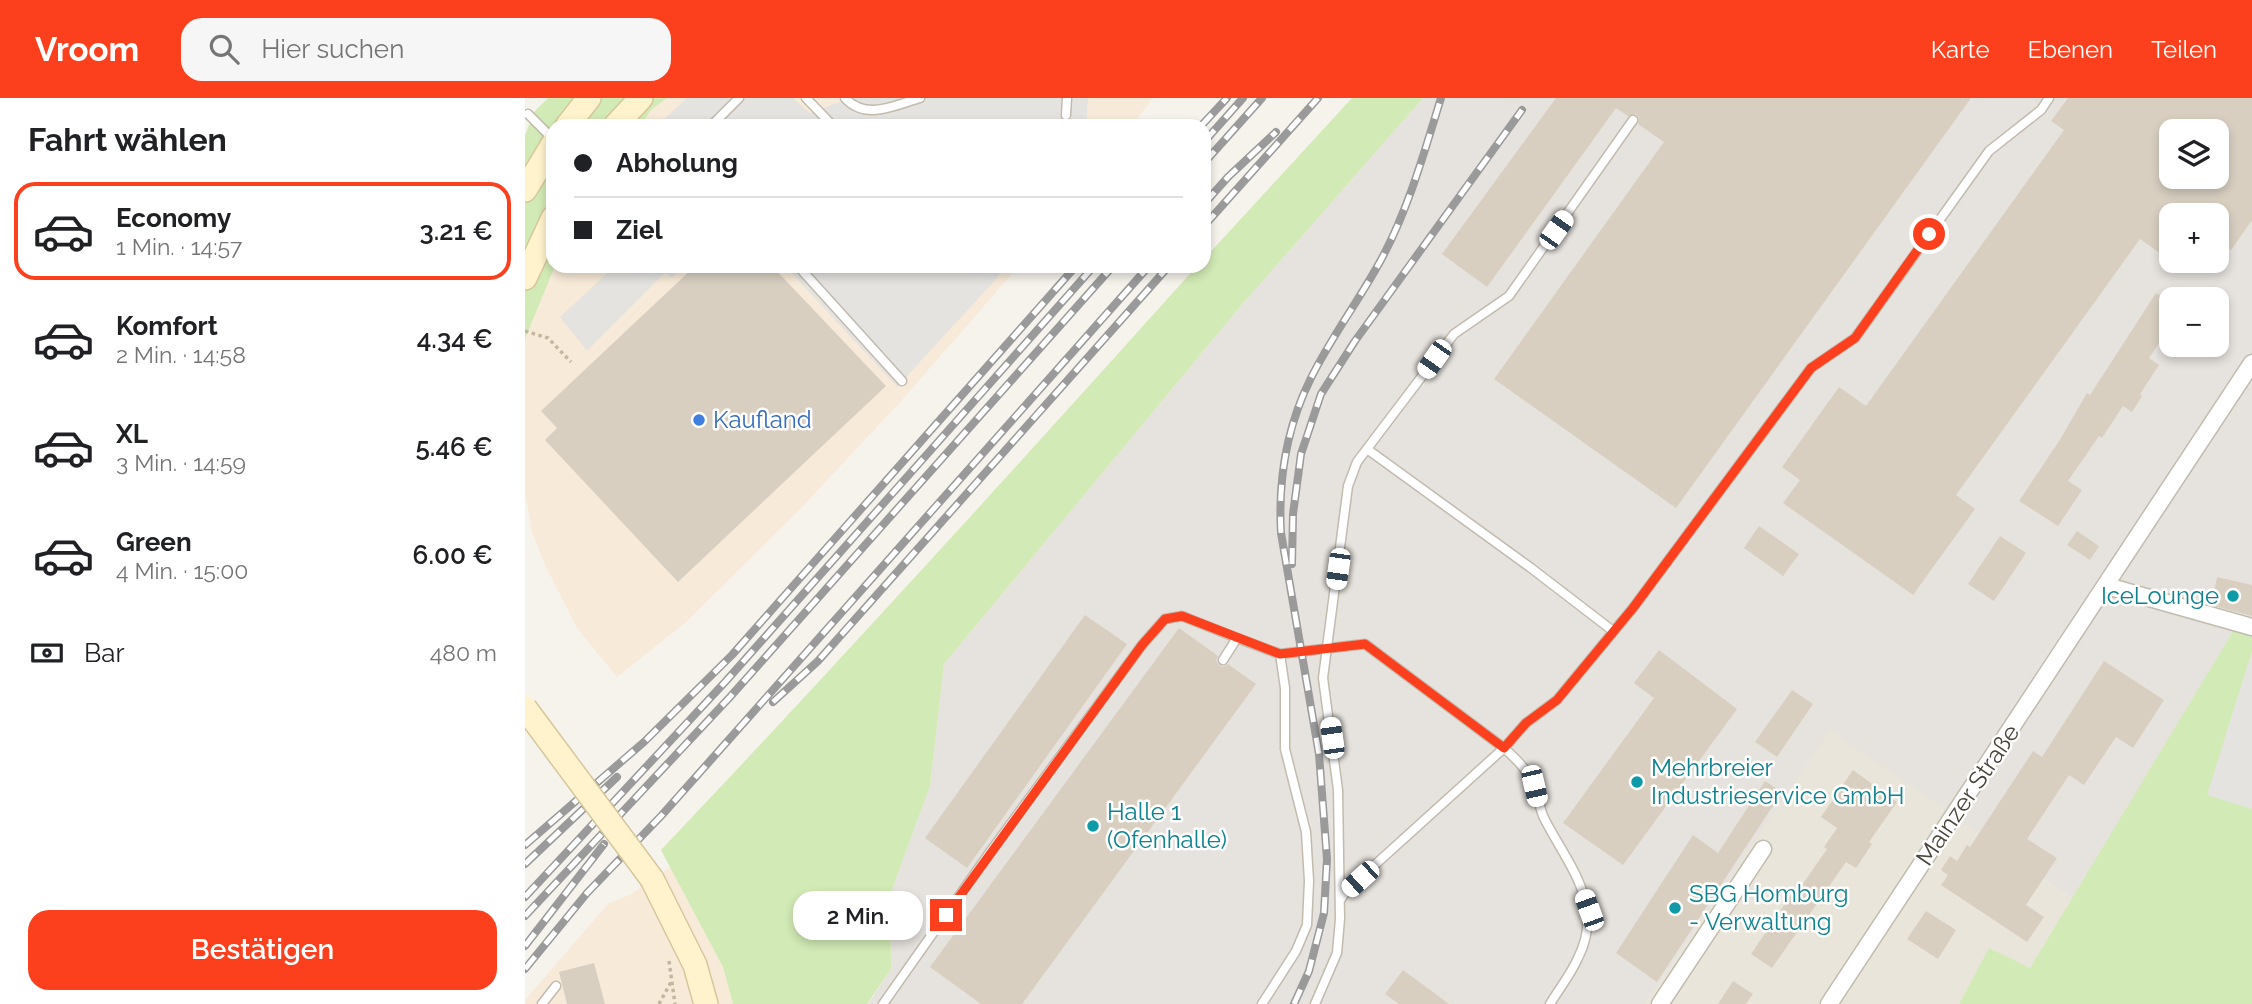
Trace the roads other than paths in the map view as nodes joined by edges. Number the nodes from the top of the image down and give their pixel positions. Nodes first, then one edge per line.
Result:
1 (589, 98) edge
2 (641, 98) edge
3 (739, 98) edge
4 (806, 98) edge
5 (845, 98) edge
6 (920, 98) edge
7 (1067, 98) edge
8 (2049, 98) edge
9 (528, 114) dead end
10 (1066, 115) dead end
11 (572, 119) edge
12 (622, 119) edge
13 (718, 119) edge
14 (826, 119) edge
15 (1633, 120) dead end
16 (546, 134) edge
17 (546, 154) edge
18 (525, 190) edge
19 (546, 233) edge
20 (804, 273) edge
21 (525, 278) edge
22 (2252, 363) edge
23 (902, 381) dead end
24 (1367, 449) junction
25 (2107, 586) junction
26 (2252, 627) edge
27 (1613, 631) junction
28 (1237, 638) junction
29 (1326, 648) junction
30 (1280, 654) junction
31 (1223, 660) dead end
32 (525, 708) edge
33 (1504, 748) junction
34 (1763, 849) dead end
35 (1341, 899) junction
36 (556, 986) dead end
37 (542, 1004) edge
38 (706, 1004) edge
39 (883, 1004) edge
40 (1262, 1004) edge
41 (1315, 1004) edge
42 (1550, 1004) edge
43 (1660, 1004) edge
44 (1829, 1004) edge

1 - 11 main road
2 - 12 main road
3 - 13 lane
4 - 14 lane
5 - 6 lane
7 - 10 lane
8 - 27 lane
9 - 16 lane
15 - 24 lane
17 - 18 main road
19 - 21 main road
20 - 23 lane
22 - 25 street, Mainzer Straße
24 - 27 lane
24 - 29 lane
25 - 26 street
25 - 44 street, Mainzer Straße
27 - 33 lane
28 - 30 lane
28 - 31 lane
28 - 39 lane
29 - 30 lane
29 - 33 lane
29 - 35 lane
30 - 40 lane
32 - 38 main road, bridge
33 - 35 lane
33 - 42 lane
34 - 43 street
35 - 41 lane
36 - 37 lane

